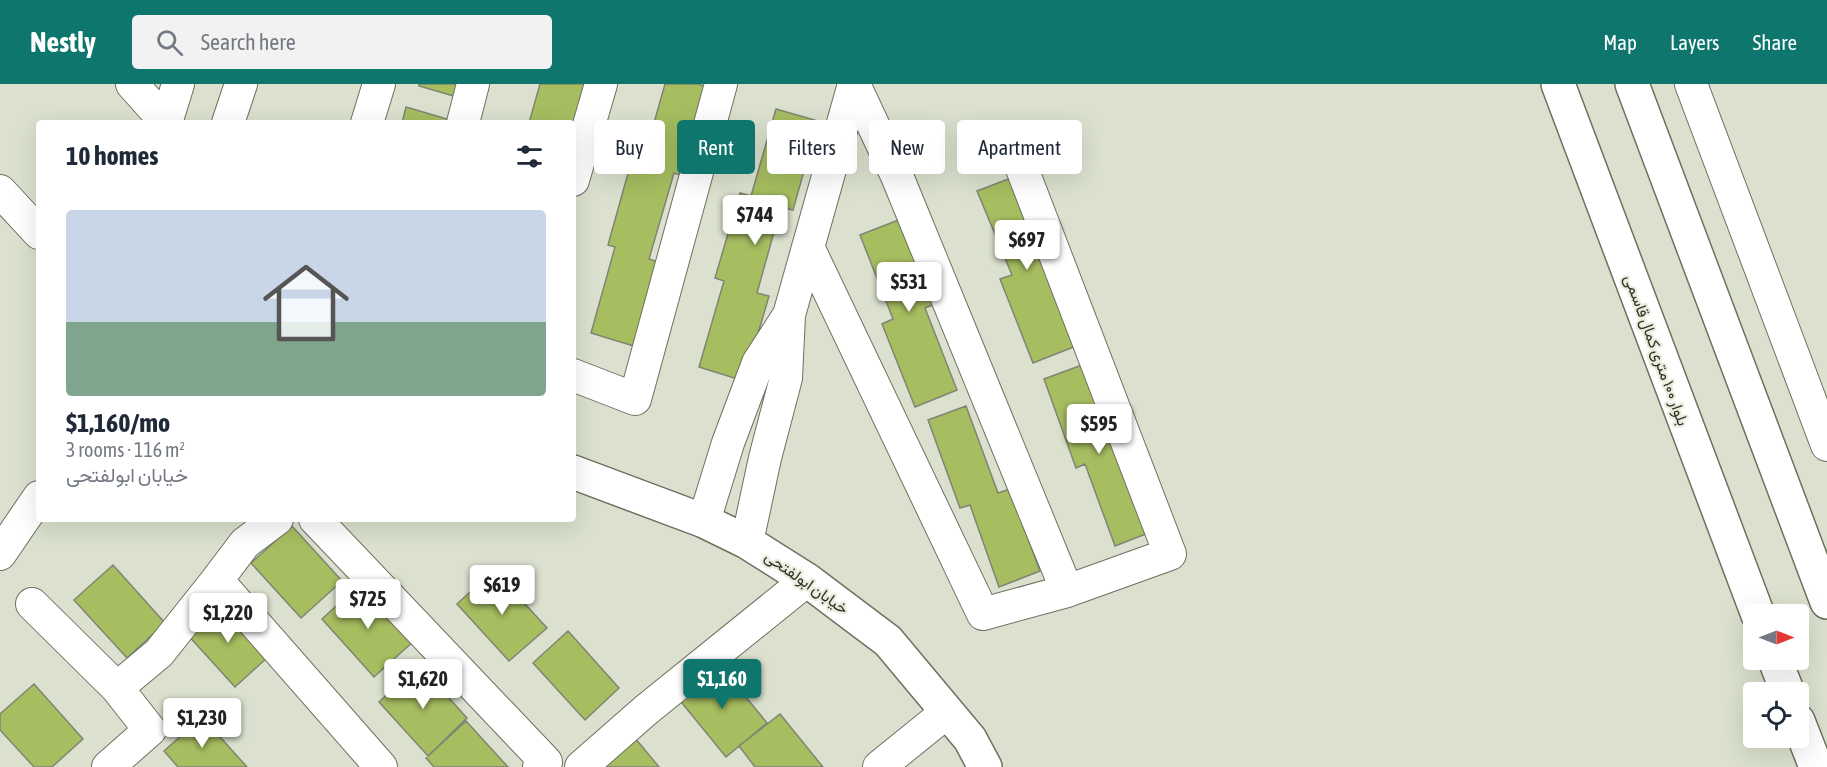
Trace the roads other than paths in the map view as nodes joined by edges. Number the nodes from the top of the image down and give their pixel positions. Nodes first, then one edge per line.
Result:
1 (132, 84) edge
2 (178, 84) edge
3 (241, 84) edge
4 (379, 84) edge
5 (473, 84) edge
6 (601, 84) edge
7 (721, 84) edge
8 (854, 84) edge
9 (1558, 84) edge
10 (1632, 84) edge
11 (1691, 84) edge
12 (163, 120) edge
13 (167, 120) edge
14 (229, 120) edge
15 (367, 120) edge
16 (464, 120) edge
17 (576, 170) edge
18 (1024, 174) edge
19 (0, 190) edge
20 (36, 230) edge
21 (808, 247) junction
22 (789, 315) junction
23 (576, 376) edge
24 (1827, 445) edge
25 (576, 473) edge
26 (36, 500) edge
27 (704, 521) junction
28 (273, 522) edge
29 (318, 522) edge
30 (747, 542) junction
31 (0, 554) edge
32 (217, 580) junction
33 (807, 580) junction
34 (1067, 591) junction
35 (1827, 602) edge
36 (32, 604) dead end
37 (1754, 604) edge
38 (117, 688) junction
39 (947, 712) junction
40 (1809, 748) edge
41 (117, 764) edge
42 (381, 767) edge
43 (539, 767) edge
44 (581, 767) edge
45 (879, 767) edge
46 (985, 767) edge
47 (1816, 767) edge

1 - 12 street
2 - 13 street
3 - 14 street
4 - 15 street
5 - 16 street
6 - 17 street
7 - 23 street
8 - 21 street
8 - 34 street
9 - 37 main road, بلوار ۱۰۰ متری کمال قاسمی
10 - 35 main road
11 - 24 street
18 - 34 street
19 - 20 street
21 - 22 street
21 - 34 street
22 - 27 street
22 - 30 street
25 - 27 main road, خیابان ابولفتحی
26 - 31 street
27 - 30 main road, خیابان ابولفتحی
28 - 32 street
29 - 43 street
30 - 33 main road, خیابان ابولفتحی
32 - 38 street
32 - 42 street
33 - 39 main road, خیابان ابولفتحی
33 - 44 street
36 - 38 street
38 - 41 street
39 - 45 street
39 - 46 main road, خیابان ابولفتحی
40 - 47 main road

